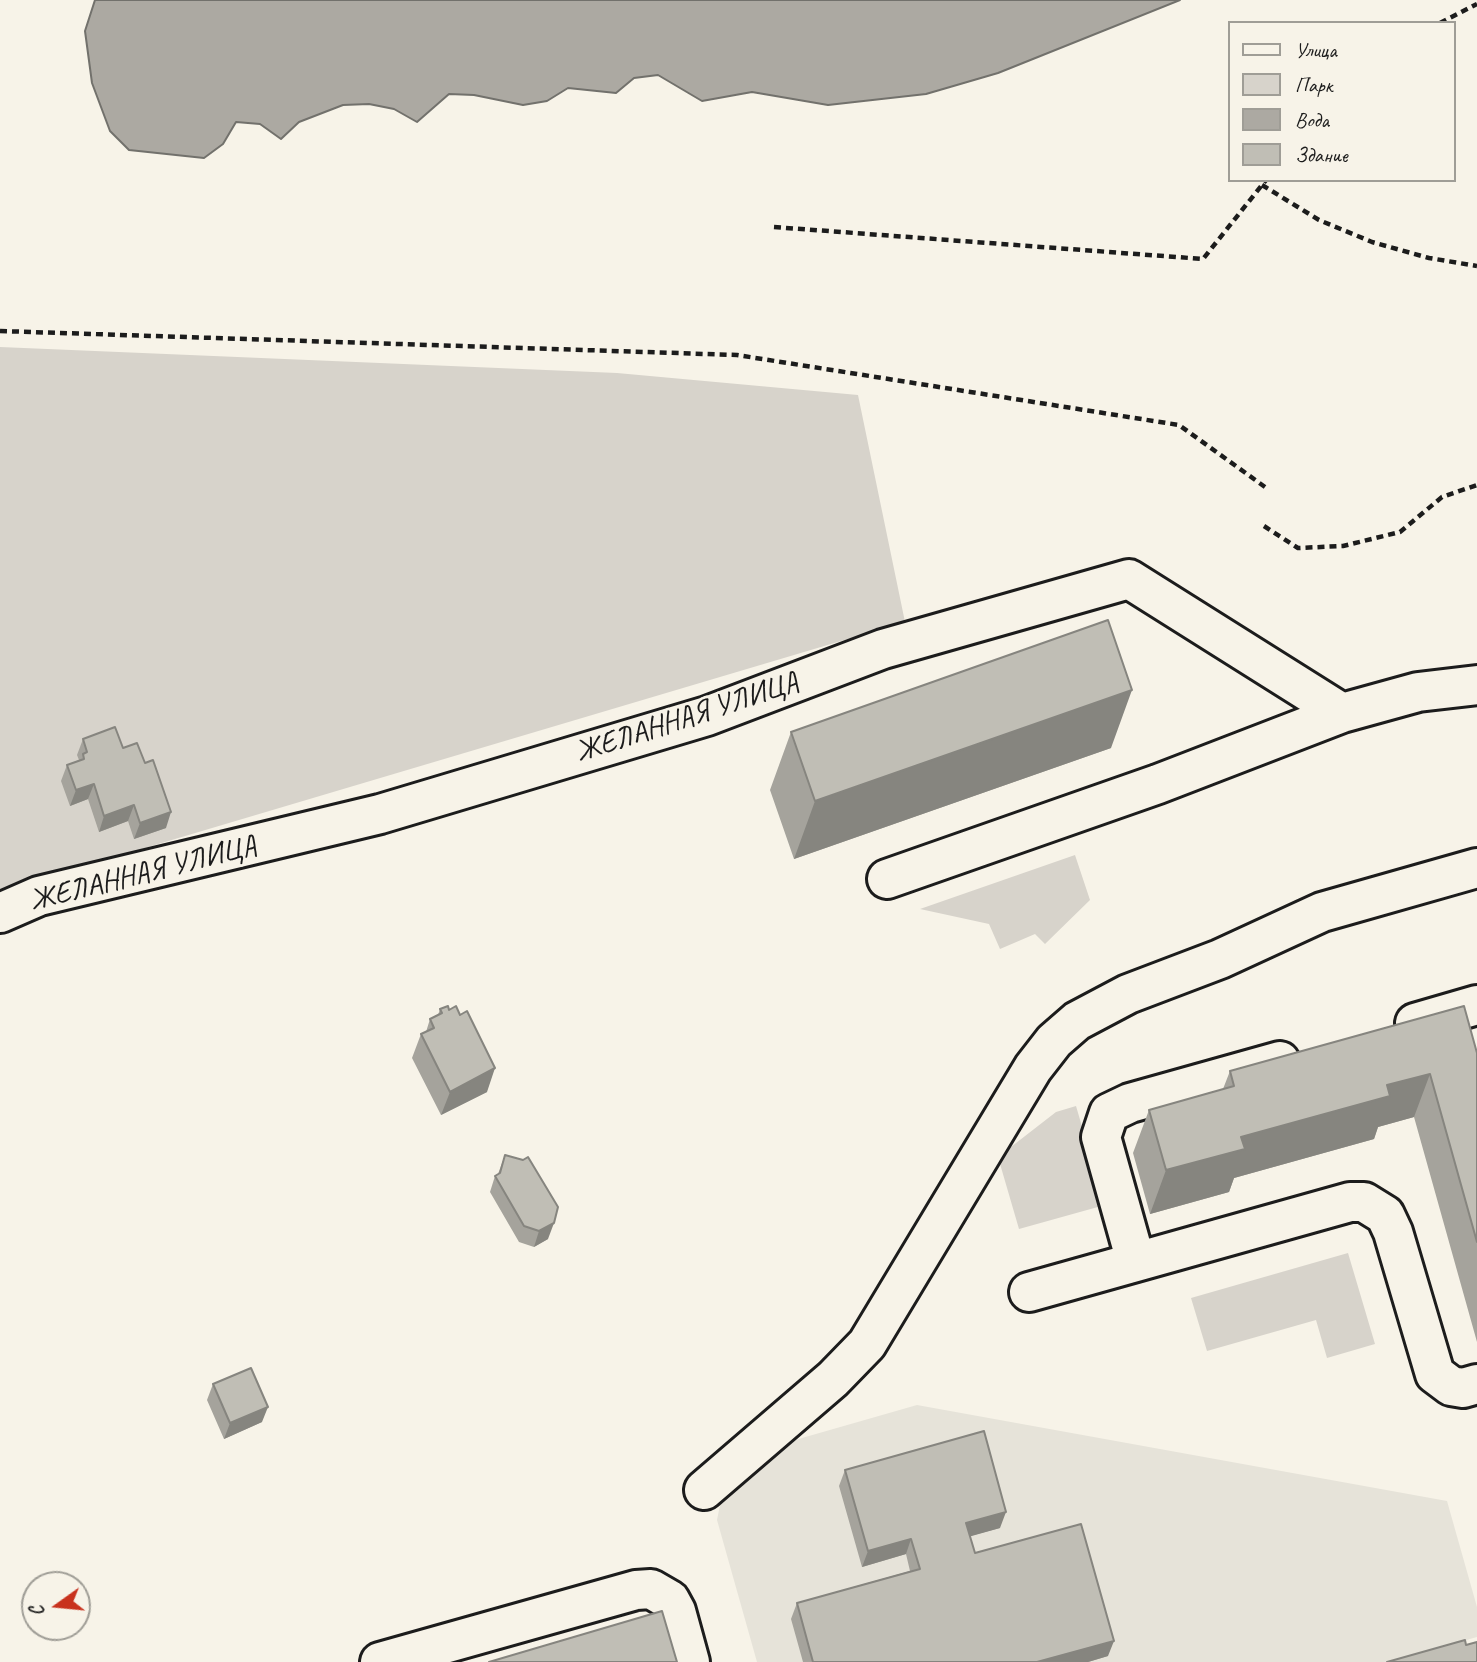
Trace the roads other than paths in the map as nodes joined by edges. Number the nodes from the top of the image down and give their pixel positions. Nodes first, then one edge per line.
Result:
1 (1477, 685) edge
2 (1342, 713) junction
3 (1477, 868) edge
4 (887, 879) dead end
5 (0, 913) edge
6 (1477, 1005) edge
7 (1384, 1032) edge
8 (1317, 1050) edge
9 (1136, 1262) junction
10 (1029, 1292) dead end
11 (1477, 1384) edge
12 (704, 1490) dead end
13 (380, 1662) edge
14 (690, 1662) edge

1 - 2 street
2 - 4 street
2 - 5 street, ЖЕЛАННАЯ УЛИЦА
3 - 12 street
6 - 7 street
8 - 9 street
9 - 10 street
9 - 11 street
13 - 14 street

